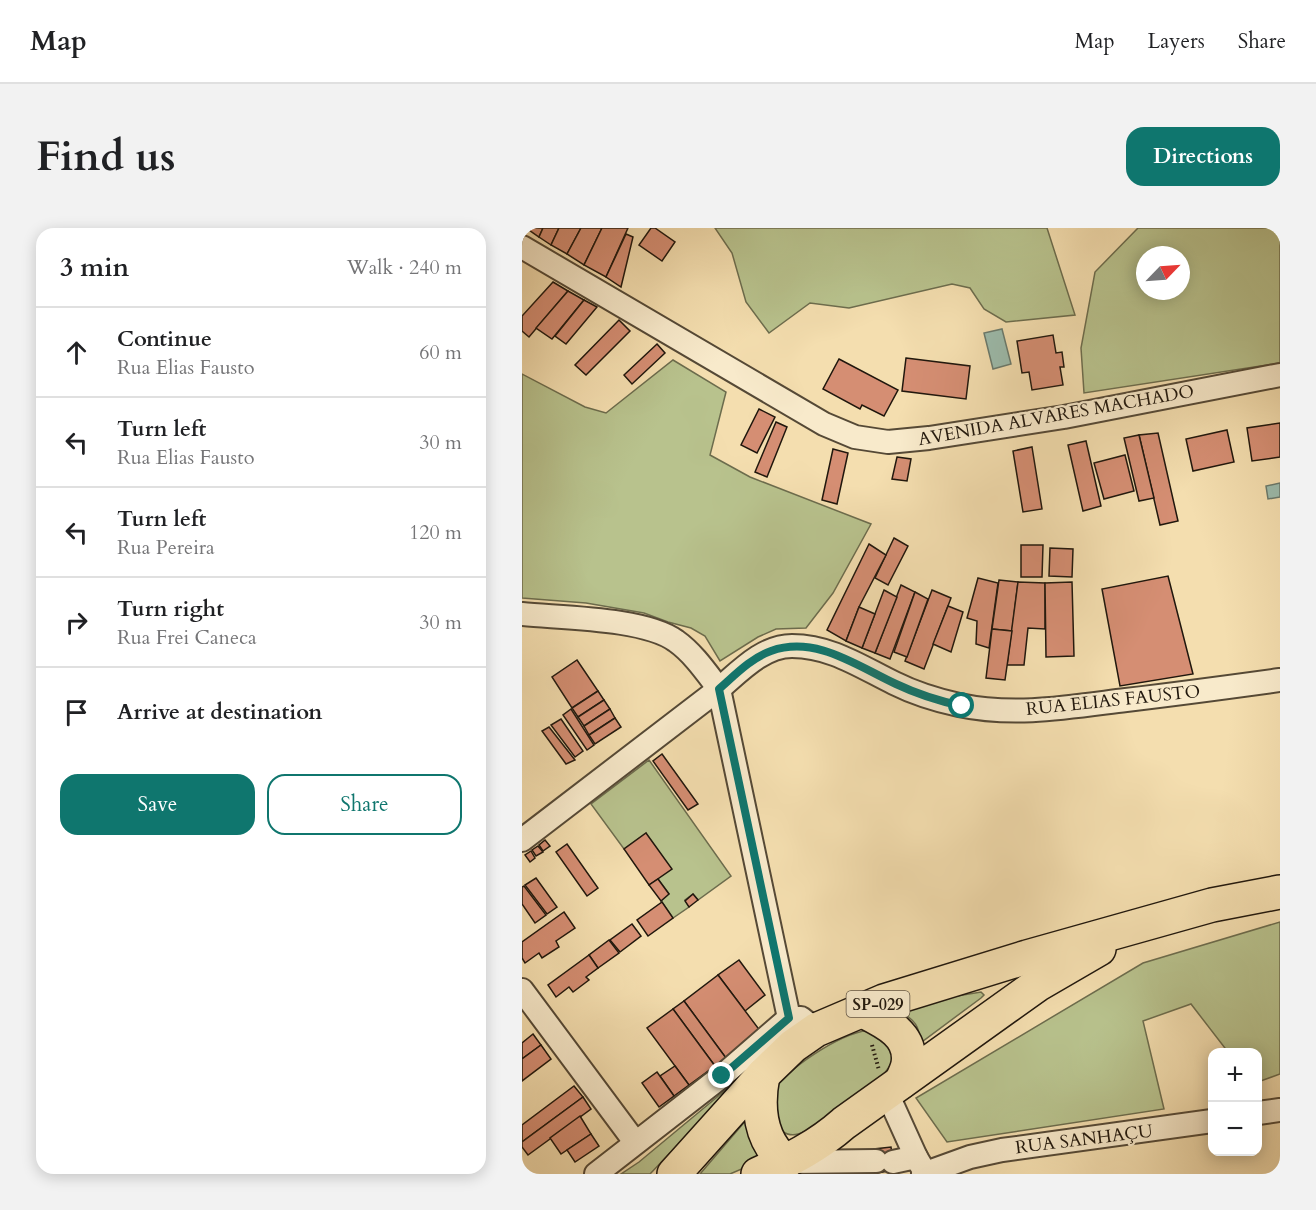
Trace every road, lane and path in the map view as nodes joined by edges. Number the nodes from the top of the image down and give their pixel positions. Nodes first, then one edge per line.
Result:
1 (522, 247) edge
2 (1280, 375) edge
3 (522, 614) edge
4 (1280, 680) edge
5 (719, 689) junction
6 (522, 840) edge
7 (1280, 892) edge
8 (1137, 926) junction
9 (522, 990) edge
10 (861, 1010) junction
11 (803, 1024) junction
12 (763, 1075) junction
13 (894, 1088) junction
14 (1280, 1110) edge
15 (1262, 1112) edge
16 (1208, 1122) edge
17 (844, 1123) junction
18 (763, 1125) junction
19 (635, 1142) junction
20 (772, 1168) edge
21 (923, 1169) edge
22 (596, 1174) edge
23 (674, 1174) edge

1 - 2 street, AVENIDA ALVARES MACHADO
3 - 5 street
4 - 5 street, RUA ELIAS FAUSTO
5 - 6 street, RUA ELIAS FAUSTO
5 - 11 street
7 - 8 highway, SP-029
8 - 10 highway, SP-029
8 - 13 highway, SP-029
9 - 19 street
10 - 11 highway, SP-029
10 - 13 path
10 - 13 highway, SP-029
11 - 12 highway, SP-029
11 - 19 street
12 - 18 highway
12 - 23 highway, SP-029
13 - 17 highway, SP-029
13 - 21 street
14 - 15 street
16 - 21 street, RUA SANHAÇU
17 - 18 highway, SP-029
17 - 20 highway, SP-029
18 - 20 highway
19 - 22 street
20 - 21 street, RUA SANHAÇU

